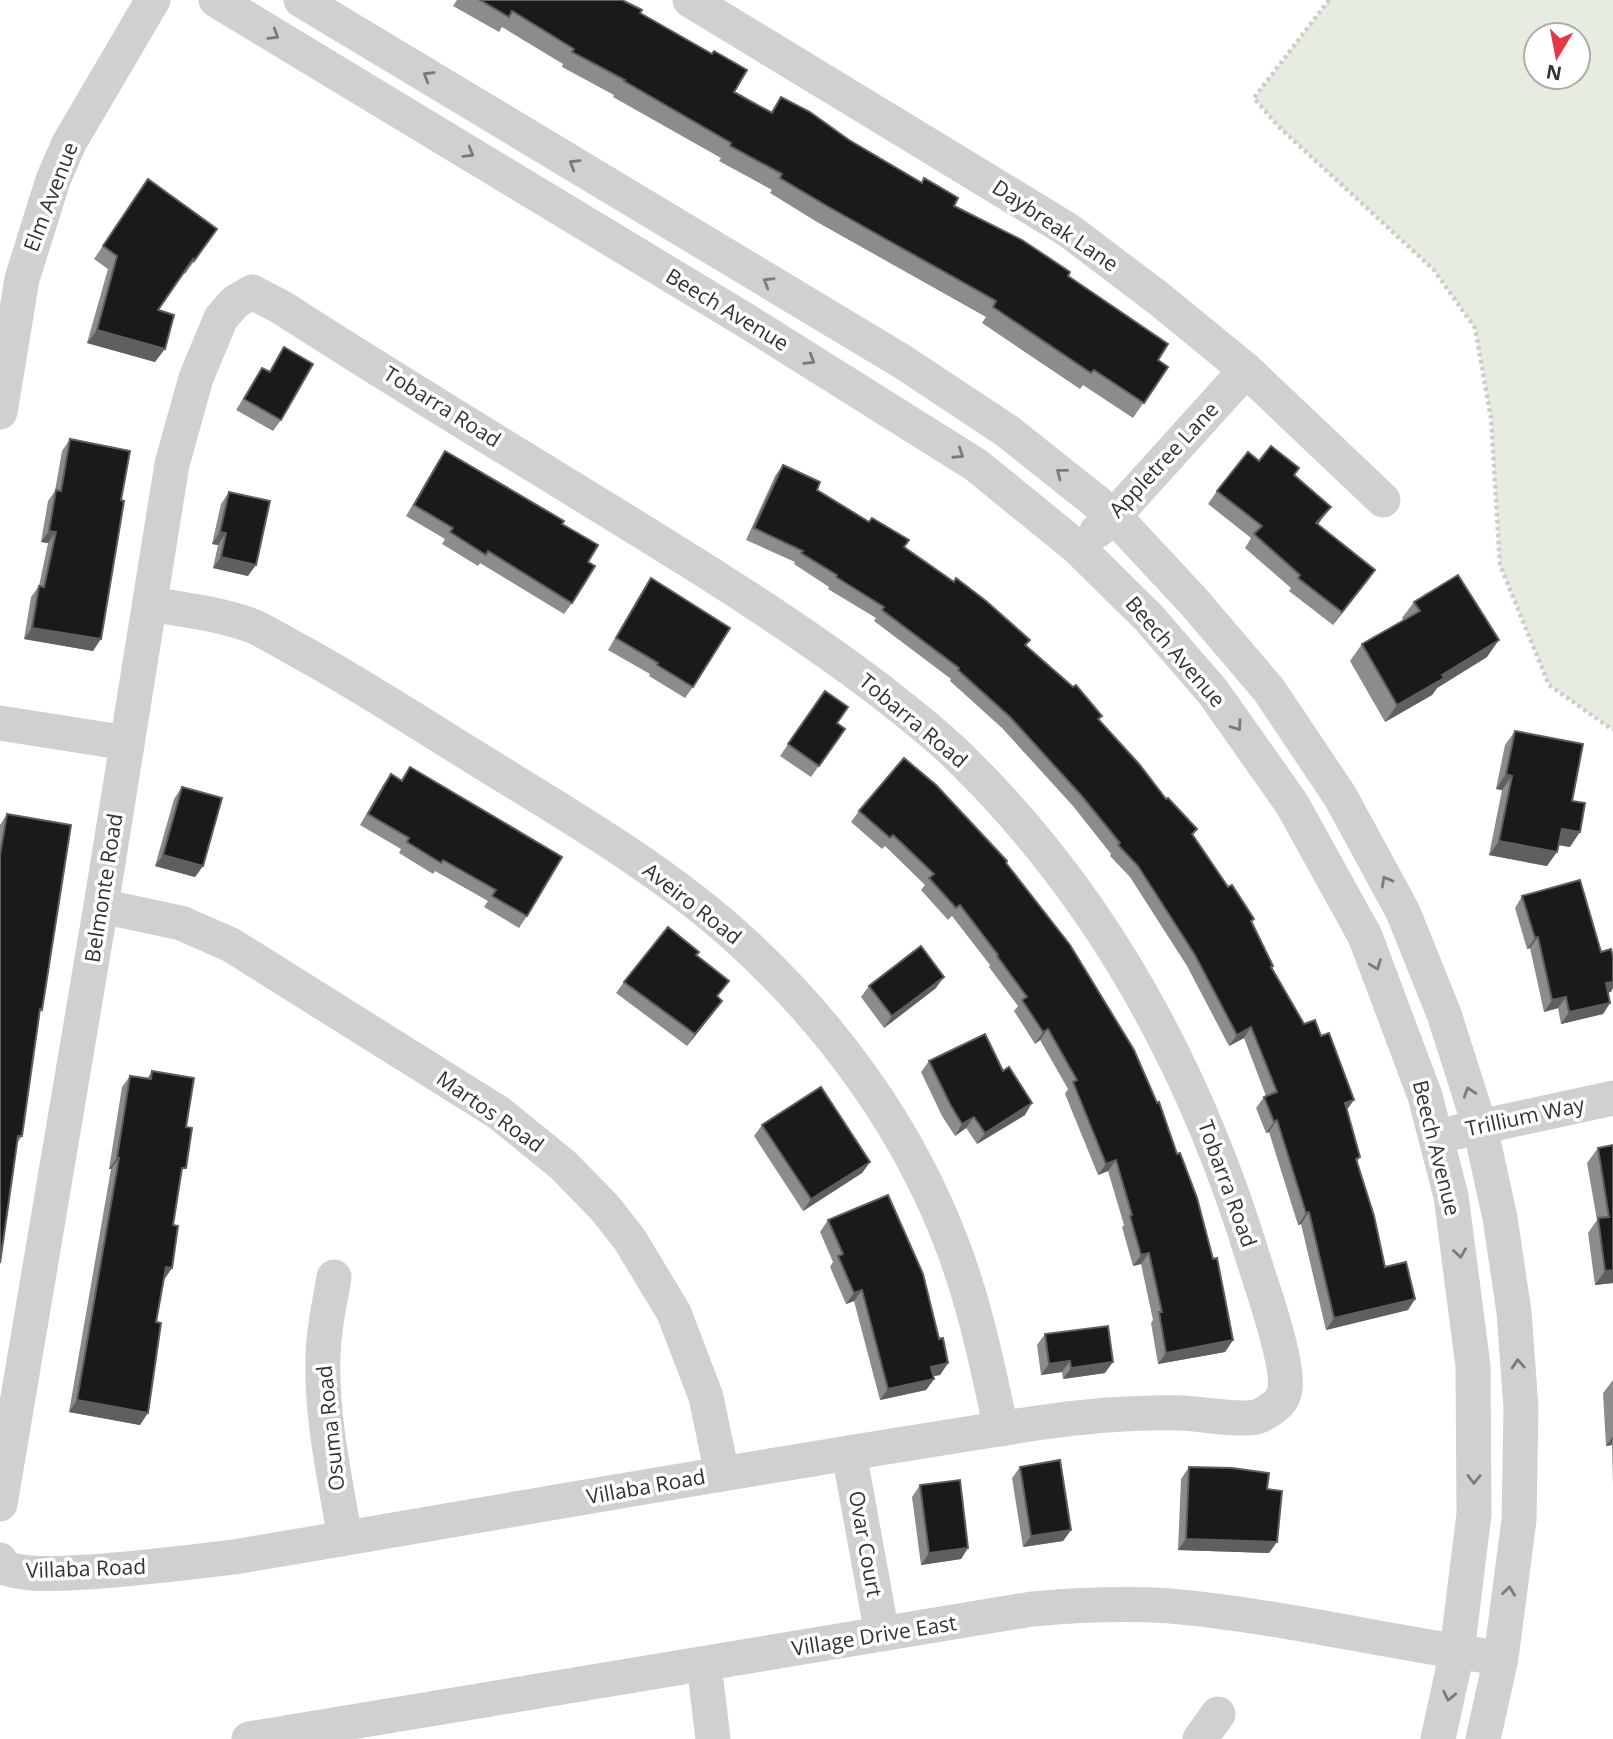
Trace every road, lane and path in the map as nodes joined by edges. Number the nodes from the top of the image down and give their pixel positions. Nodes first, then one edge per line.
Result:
1 (153, 0) edge
2 (216, 0) edge
3 (301, 0) edge
4 (690, 0) edge
5 (1329, 0) edge
6 (252, 292) joint
7 (1246, 370) junction
8 (0, 412) edge
9 (1383, 500) dead end
10 (1114, 516) junction
11 (1078, 548) junction
12 (150, 604) junction
13 (0, 723) edge
14 (1613, 730) edge
15 (127, 743) junction
16 (101, 906) junction
17 (1613, 1098) edge
18 (1480, 1127) junction
19 (1436, 1135) junction
20 (334, 1277) dead end
21 (1284, 1396) joint
22 (1001, 1429) junction
23 (849, 1453) junction
24 (723, 1474) junction
25 (0, 1504) edge
26 (345, 1538) junction
27 (1, 1563) edge
28 (882, 1634) junction
29 (1457, 1652) junction
30 (1501, 1658) junction
31 (704, 1664) junction
32 (249, 1739) edge
33 (713, 1739) edge
34 (1438, 1739) edge
35 (1483, 1739) edge

1 - 8 street, Elm Avenue
2 -> 11 street, Beech Avenue
10 -> 3 street, Beech Avenue
4 - 7 street, Daybreak Lane
5 - 14 path
6 - 12 street, Belmonte Road
6 - 21 street, Tobarra Road
7 - 9 street, Daybreak Lane
7 - 10 street, Appletree Lane
10 - 11 street, Appletree Lane
18 -> 10 street, Beech Avenue
11 -> 19 street, Beech Avenue
12 - 15 street, Belmonte Road
12 - 22 street, Aveiro Road
13 - 15 street
15 - 16 street, Belmonte Road
16 - 24 street, Martos Road
16 - 25 street, Belmonte Road
17 - 18 street, Trillium Way
18 - 19 street, Trillium Way
30 -> 18 street, Beech Avenue
19 -> 29 street, Beech Avenue
20 - 26 street, Osuma Road
21 - 22 street, Villaba Road
22 - 23 street, Villaba Road
23 - 24 street, Villaba Road
23 - 28 street, Ovar Court
24 - 26 street, Villaba Road
26 - 27 street, Villaba Road
28 - 29 street, Village Drive East
28 - 31 street, Village Drive East
29 - 30 street, Village Drive East
29 -> 34 street, Beech Avenue
30 - 35 street, Beech Avenue
31 - 32 street, Village Drive East
31 - 33 street

